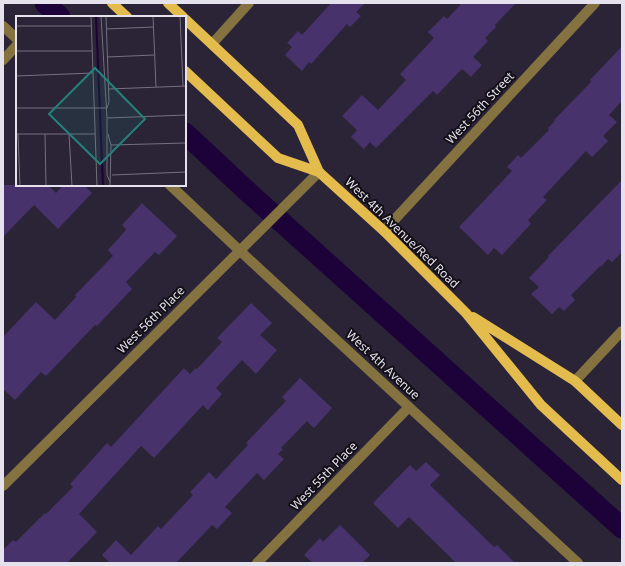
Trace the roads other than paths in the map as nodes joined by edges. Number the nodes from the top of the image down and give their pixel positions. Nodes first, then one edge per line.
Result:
1 (112, 3) edge
2 (168, 3) edge
3 (249, 3) edge
4 (595, 3) edge
5 (125, 16) edge
6 (182, 16) edge
7 (186, 20) edge
8 (3, 26) edge
9 (16, 38) edge
10 (212, 44) junction
11 (16, 46) edge
12 (3, 60) edge
13 (186, 72) edge
14 (319, 172) junction
15 (171, 186) edge
16 (384, 231) junction
17 (239, 250) junction
18 (466, 313) junction
19 (622, 331) edge
20 (575, 381) junction
21 (409, 407) junction
22 (622, 425) edge
23 (622, 480) edge
24 (3, 486) edge
25 (257, 563) edge
26 (578, 563) edge

1 - 5 main road
2 - 6 main road, West 4th Avenue/Red Road
3 - 10 street
4 - 16 street, West 56th Street
7 - 10 main road, West 4th Avenue/Red Road
8 - 9 street
10 - 14 main road, West 4th Avenue/Red Road
11 - 12 street
13 - 14 main road, West 4th Avenue/Red Road
14 - 16 main road, West 4th Avenue/Red Road
14 - 17 street, West 56th Place
15 - 17 street, West 4th Avenue
16 - 18 main road, West 4th Avenue/Red Road
17 - 21 street, West 4th Avenue
17 - 24 street, West 56th Place
18 - 20 main road, West 4th Avenue/Red Road
18 - 23 main road, West 4th Avenue/Red Road
19 - 20 street
20 - 22 main road, West 4th Avenue/Red Road
21 - 25 street, West 55th Place
21 - 26 street, West 4th Avenue

